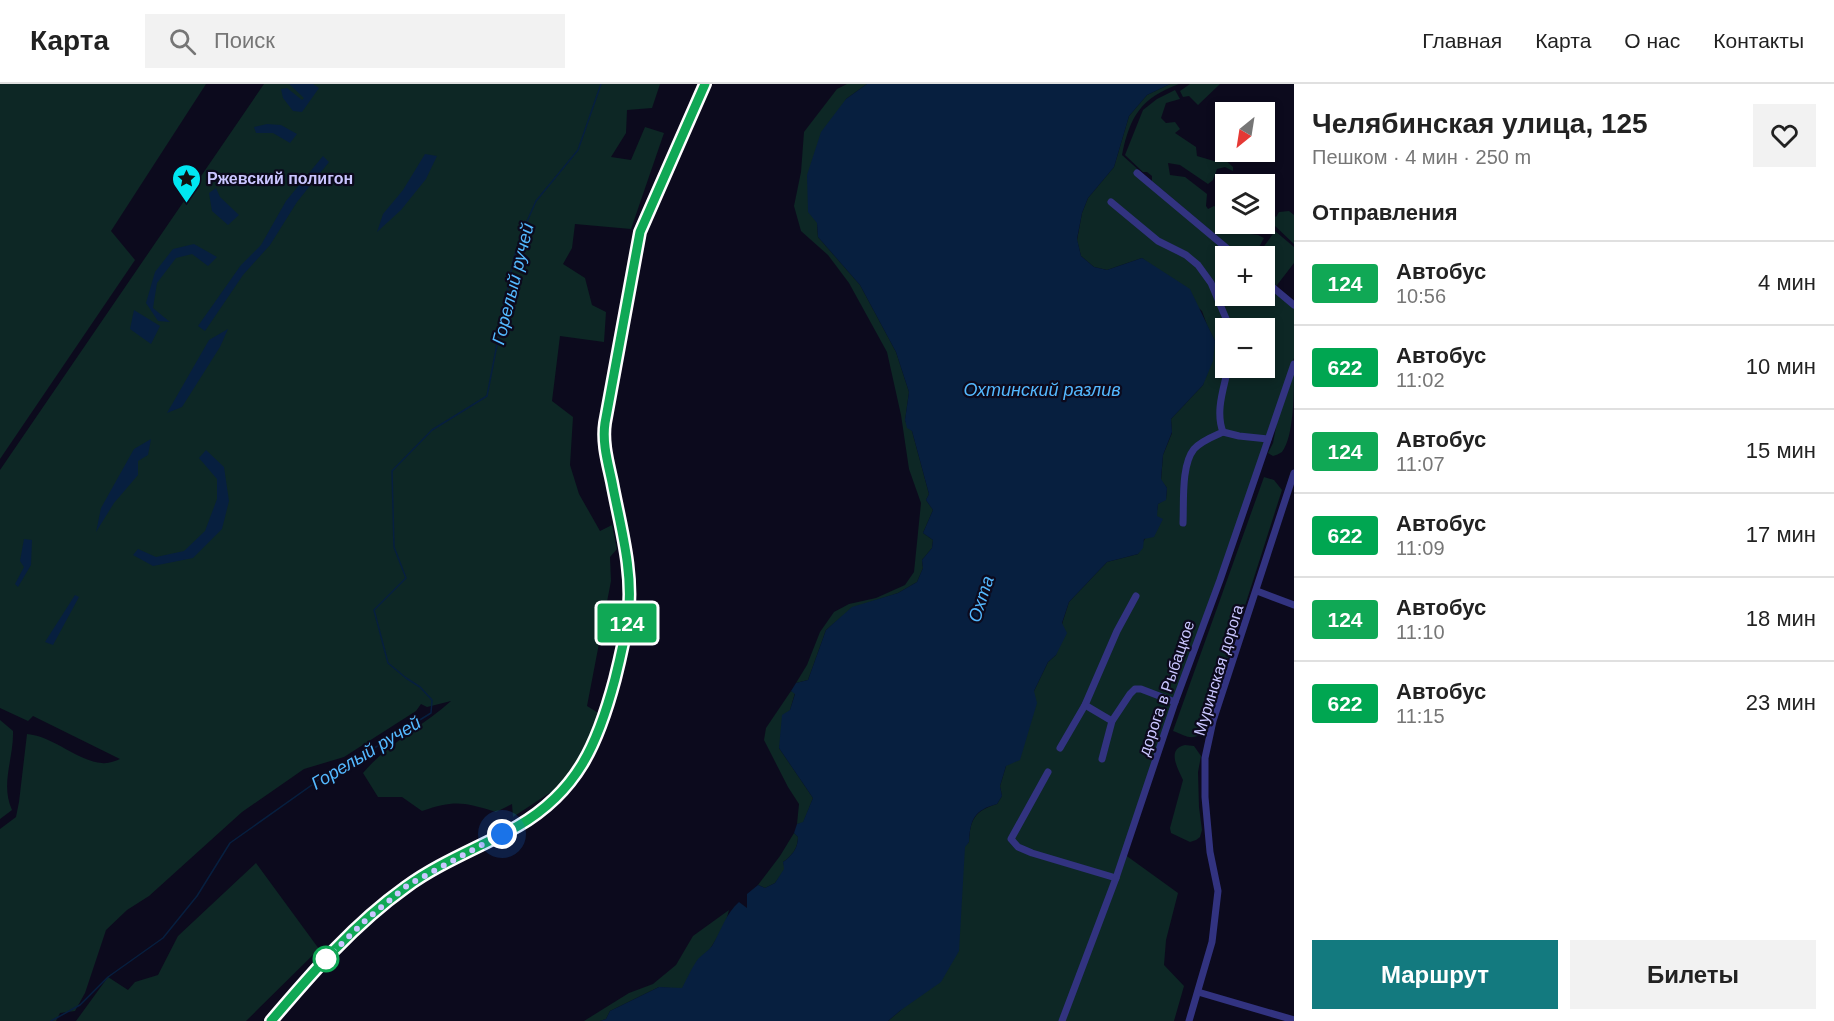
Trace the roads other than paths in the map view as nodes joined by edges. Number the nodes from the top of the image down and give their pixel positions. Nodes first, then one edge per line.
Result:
1 (705, 84) edge
2 (1137, 173) dead end
3 (1111, 202) dead end
4 (1224, 246) edge
5 (1275, 289) edge
6 (1294, 305) edge
7 (1226, 318) edge
8 (1294, 364) edge
9 (1226, 378) edge
10 (1223, 432) junction
11 (1268, 439) junction
12 (1294, 473) edge
13 (1183, 523) dead end
14 (1257, 591) junction
15 (1136, 596) dead end
16 (1294, 605) edge
17 (1175, 702) junction
18 (1085, 705) junction
19 (1112, 721) junction
20 (1060, 748) dead end
21 (1102, 759) dead end
22 (1048, 772) dead end
23 (1116, 878) junction
24 (1198, 992) junction
25 (1294, 1020) edge
26 (271, 1021) edge
27 (1062, 1021) edge
28 (1189, 1021) edge

1 - 26 street
2 - 4 street
3 - 7 street
5 - 6 street
8 - 11 street, дорога в Рыбацкое
9 - 10 street
10 - 11 street
10 - 13 street
11 - 17 street, дорога в Рыбацкое
12 - 14 street, Муринская дорога
14 - 16 street
14 - 24 street, Муринская дорога
15 - 18 street
17 - 19 street
17 - 23 street, дорога в Рыбацкое
18 - 19 street
18 - 20 street
19 - 21 street
22 - 23 street
23 - 27 street, дорога в Рыбацкое
24 - 25 street
24 - 28 street, Муринская дорога

